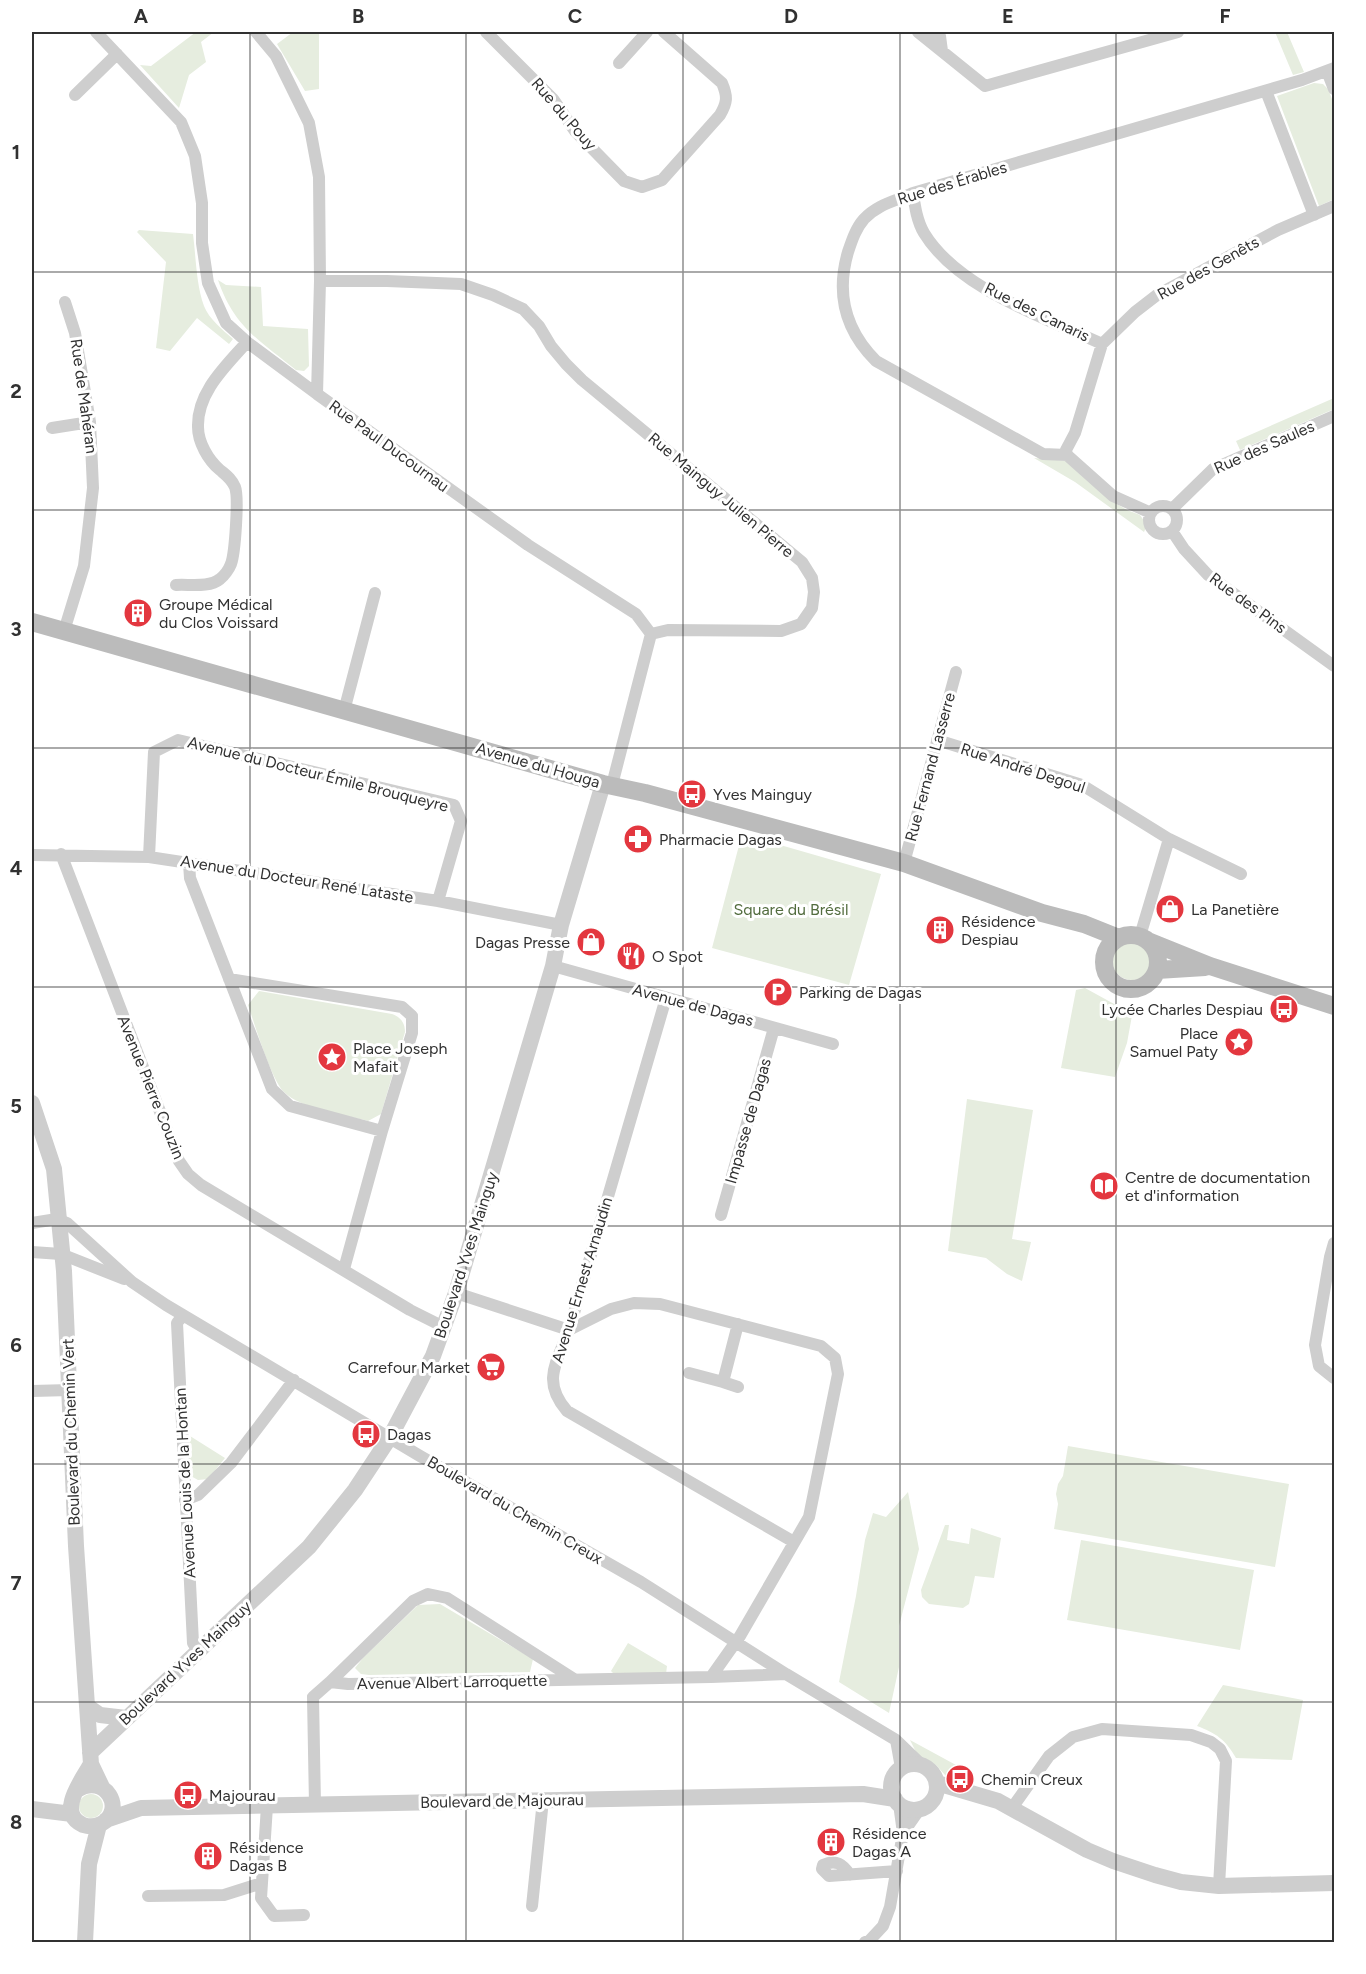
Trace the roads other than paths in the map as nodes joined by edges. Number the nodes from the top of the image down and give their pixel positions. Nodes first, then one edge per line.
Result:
1 (96, 32) edge
2 (256, 32) edge
3 (486, 32) edge
4 (647, 32) edge
5 (664, 32) edge
6 (918, 32) edge
7 (935, 32) edge
8 (1178, 32) edge
9 (942, 51) junction
10 (117, 54) junction
11 (620, 63) dead end
12 (1331, 70) edge
13 (1335, 89) edge
14 (1266, 91) junction
15 (75, 94) dead end
16 (913, 193) junction
17 (1335, 206) edge
18 (1314, 215) junction
19 (320, 281) junction
20 (65, 302) dead end
21 (247, 342) junction
22 (1102, 344) junction
23 (317, 394) junction
24 (1335, 416) edge
25 (90, 422) junction
26 (52, 428) dead end
27 (1067, 455) junction
28 (1172, 509) junction
29 (1151, 513) junction
30 (1172, 531) junction
31 (176, 585) dead end
32 (375, 593) dead end
33 (32, 622) edge
34 (64, 631) junction
35 (651, 634) junction
36 (1335, 666) edge
37 (956, 672) dead end
38 (344, 711) junction
39 (937, 740) junction
40 (607, 784) junction
41 (1169, 839) junction
42 (61, 854) junction
43 (32, 855) edge
44 (149, 857) junction
45 (189, 863) junction
46 (904, 863) junction
47 (1240, 874) dead end
48 (438, 901) junction
49 (561, 925) junction
50 (1144, 938) junction
51 (1112, 945) junction
52 (553, 966) junction
53 (1210, 966) junction
54 (1157, 970) junction
55 (229, 979) junction
56 (666, 998) junction
57 (1335, 1006) edge
58 (774, 1028) junction
59 (833, 1044) dead end
60 (32, 1103) edge
61 (382, 1131) junction
62 (721, 1215) dead end
63 (57, 1219) junction
64 (32, 1223) edge
65 (1335, 1243) edge
66 (90, 1244) junction
67 (60, 1248) junction
68 (32, 1252) edge
69 (344, 1269) junction
70 (132, 1282) junction
71 (456, 1293) junction
72 (183, 1315) junction
73 (738, 1324) junction
74 (444, 1327) junction
75 (569, 1330) junction
76 (689, 1373) dead end
77 (1335, 1378) edge
78 (294, 1380) junction
79 (723, 1382) junction
80 (738, 1387) dead end
81 (70, 1390) junction
82 (32, 1391) edge
83 (390, 1437) junction
84 (185, 1500) junction
85 (794, 1542) junction
86 (736, 1641) junction
87 (198, 1651) junction
88 (786, 1674) junction
89 (711, 1677) junction
90 (575, 1679) junction
91 (330, 1682) junction
92 (87, 1706) junction
93 (126, 1718) junction
94 (896, 1740) junction
95 (91, 1758) junction
96 (922, 1766) junction
97 (901, 1768) junction
98 (105, 1790) junction
99 (936, 1790) junction
100 (895, 1796) junction
101 (543, 1800) junction
102 (315, 1805) junction
103 (267, 1806) junction
104 (75, 1807) junction
105 (141, 1808) junction
106 (1012, 1808) junction
107 (32, 1809) edge
108 (919, 1809) junction
109 (102, 1823) junction
110 (903, 1833) junction
111 (89, 1864) junction
112 (897, 1871) junction
113 (850, 1875) dead end
114 (262, 1882) junction
115 (1335, 1883) edge
116 (1219, 1886) junction
117 (148, 1896) dead end
118 (532, 1906) dead end
119 (304, 1915) dead end
120 (85, 1942) edge
121 (865, 1942) edge

1 - 10 street
2 - 19 street, Rue Paul Ducournau
3 - 5 street, Rue du Pouy
4 - 11 street
6 - 9 street
7 - 9 street
8 - 9 street
10 - 15 street
10 - 21 street
12 - 13 street
12 - 14 street, Rue des Érables
14 - 16 street, Rue des Érables
14 - 18 street
16 - 22 street, Rue des Canaris
16 - 27 street, Rue des Érables
17 - 18 street, Rue des Genêts
18 - 22 street, Rue des Genêts
19 - 23 street, Rue Paul Ducournau
19 - 35 street, Rue Mainguy Julien Pierre
20 - 25 street, Rue de Mahéran
21 - 23 street
21 - 31 street
22 - 27 street, Rue des Genêts
23 - 35 street, Rue Paul Ducournau
24 - 28 street, Rue des Saules
25 - 26 street
25 - 34 street, Rue de Mahéran
27 - 29 street
28 - 29 street
28 - 30 street
29 - 30 street
30 - 36 street, Rue des Pins
32 - 38 street
33 - 34 main road, Avenue du Houga
34 - 38 main road, Avenue du Houga
35 - 40 street
37 - 39 street, Rue Fernand Lasserre
38 - 40 main road, Avenue du Houga
39 - 41 street, Rue André Degoul
39 - 46 street, Rue Fernand Lasserre
40 - 46 main road, Avenue du Houga
40 - 49 street, Boulevard Yves Mainguy
41 - 47 street, Rue André Degoul
41 - 50 street
42 - 43 street, Avenue du Docteur René Lataste
42 - 44 street, Avenue du Docteur René Lataste
42 - 69 street, Avenue Pierre Couzin
44 - 45 street, Avenue du Docteur René Lataste
44 - 48 street, Avenue du Docteur Émile Brouqueyre
45 - 48 street, Avenue du Docteur René Lataste
45 - 55 street
46 - 51 main road, Avenue du Houga
48 - 49 street, Avenue du Docteur René Lataste
49 - 52 street, Boulevard Yves Mainguy
50 - 51 main road
50 - 53 main road
50 - 54 main road
51 - 54 main road
52 - 56 street, Avenue de Dagas
52 - 71 street, Boulevard Yves Mainguy
53 - 54 main road
53 - 57 main road
55 - 61 street
55 - 61 street
56 - 58 street, Avenue de Dagas
56 - 75 street, Avenue Ernest Arnaudin
58 - 59 street, Avenue de Dagas
58 - 62 street, Impasse de Dagas
60 - 63 street, Boulevard du Chemin Vert
61 - 69 street
63 - 64 street
63 - 66 street, Boulevard du Chemin Creux
63 - 67 street, Boulevard du Chemin Vert
65 - 77 street
66 - 67 street
66 - 70 street, Boulevard du Chemin Creux
67 - 68 street
67 - 70 street, Boulevard du Chemin Creux
67 - 81 street, Boulevard du Chemin Vert
69 - 74 street, Avenue Pierre Couzin
70 - 72 street, Boulevard du Chemin Creux
71 - 74 street, Boulevard Yves Mainguy
71 - 75 street
72 - 78 street, Boulevard du Chemin Creux
72 - 84 street, Avenue Louis de la Hontan
73 - 75 street
73 - 79 street
73 - 85 street
74 - 83 street, Boulevard Yves Mainguy
75 - 85 street, Avenue Ernest Arnaudin
76 - 79 street
78 - 83 street, Boulevard du Chemin Creux
78 - 84 street
79 - 80 street
81 - 82 street
81 - 92 street, Boulevard du Chemin Vert
83 - 86 street, Boulevard du Chemin Creux
83 - 87 street, Boulevard Yves Mainguy
84 - 87 street, Avenue Louis de la Hontan
85 - 86 street
86 - 88 street, Boulevard du Chemin Creux
86 - 89 street
87 - 93 street, Boulevard Yves Mainguy
88 - 89 street, Avenue Albert Larroquette
88 - 94 street, Boulevard du Chemin Creux
89 - 90 street, Avenue Albert Larroquette
90 - 91 street, Avenue Albert Larroquette
90 - 91 street, Avenue Albert Larroquette
91 - 102 street, Avenue Albert Larroquette
92 - 93 street
92 - 95 street, Boulevard du Chemin Vert
93 - 95 street, Boulevard Yves Mainguy
94 - 96 street, Boulevard du Chemin Creux
94 - 97 street
95 - 98 street, Boulevard du Chemin Vert
95 - 104 street
96 - 97 street
96 - 99 street
97 - 100 street
98 - 104 street
98 - 105 street, Boulevard de Majourau
98 - 109 street
99 - 106 street
99 - 108 street
100 - 101 street, Boulevard de Majourau
100 - 108 street
100 - 110 street
101 - 102 street, Boulevard de Majourau
101 - 118 street
102 - 103 street, Boulevard de Majourau
103 - 105 street, Boulevard de Majourau
103 - 114 street
104 - 107 street
104 - 109 street
104 - 111 street
105 - 109 street, Boulevard de Majourau
106 - 116 street
106 - 116 street
108 - 110 street
109 - 111 street
110 - 112 street
111 - 120 street
112 - 113 street
112 - 121 street
114 - 117 street
114 - 119 street
115 - 116 street

